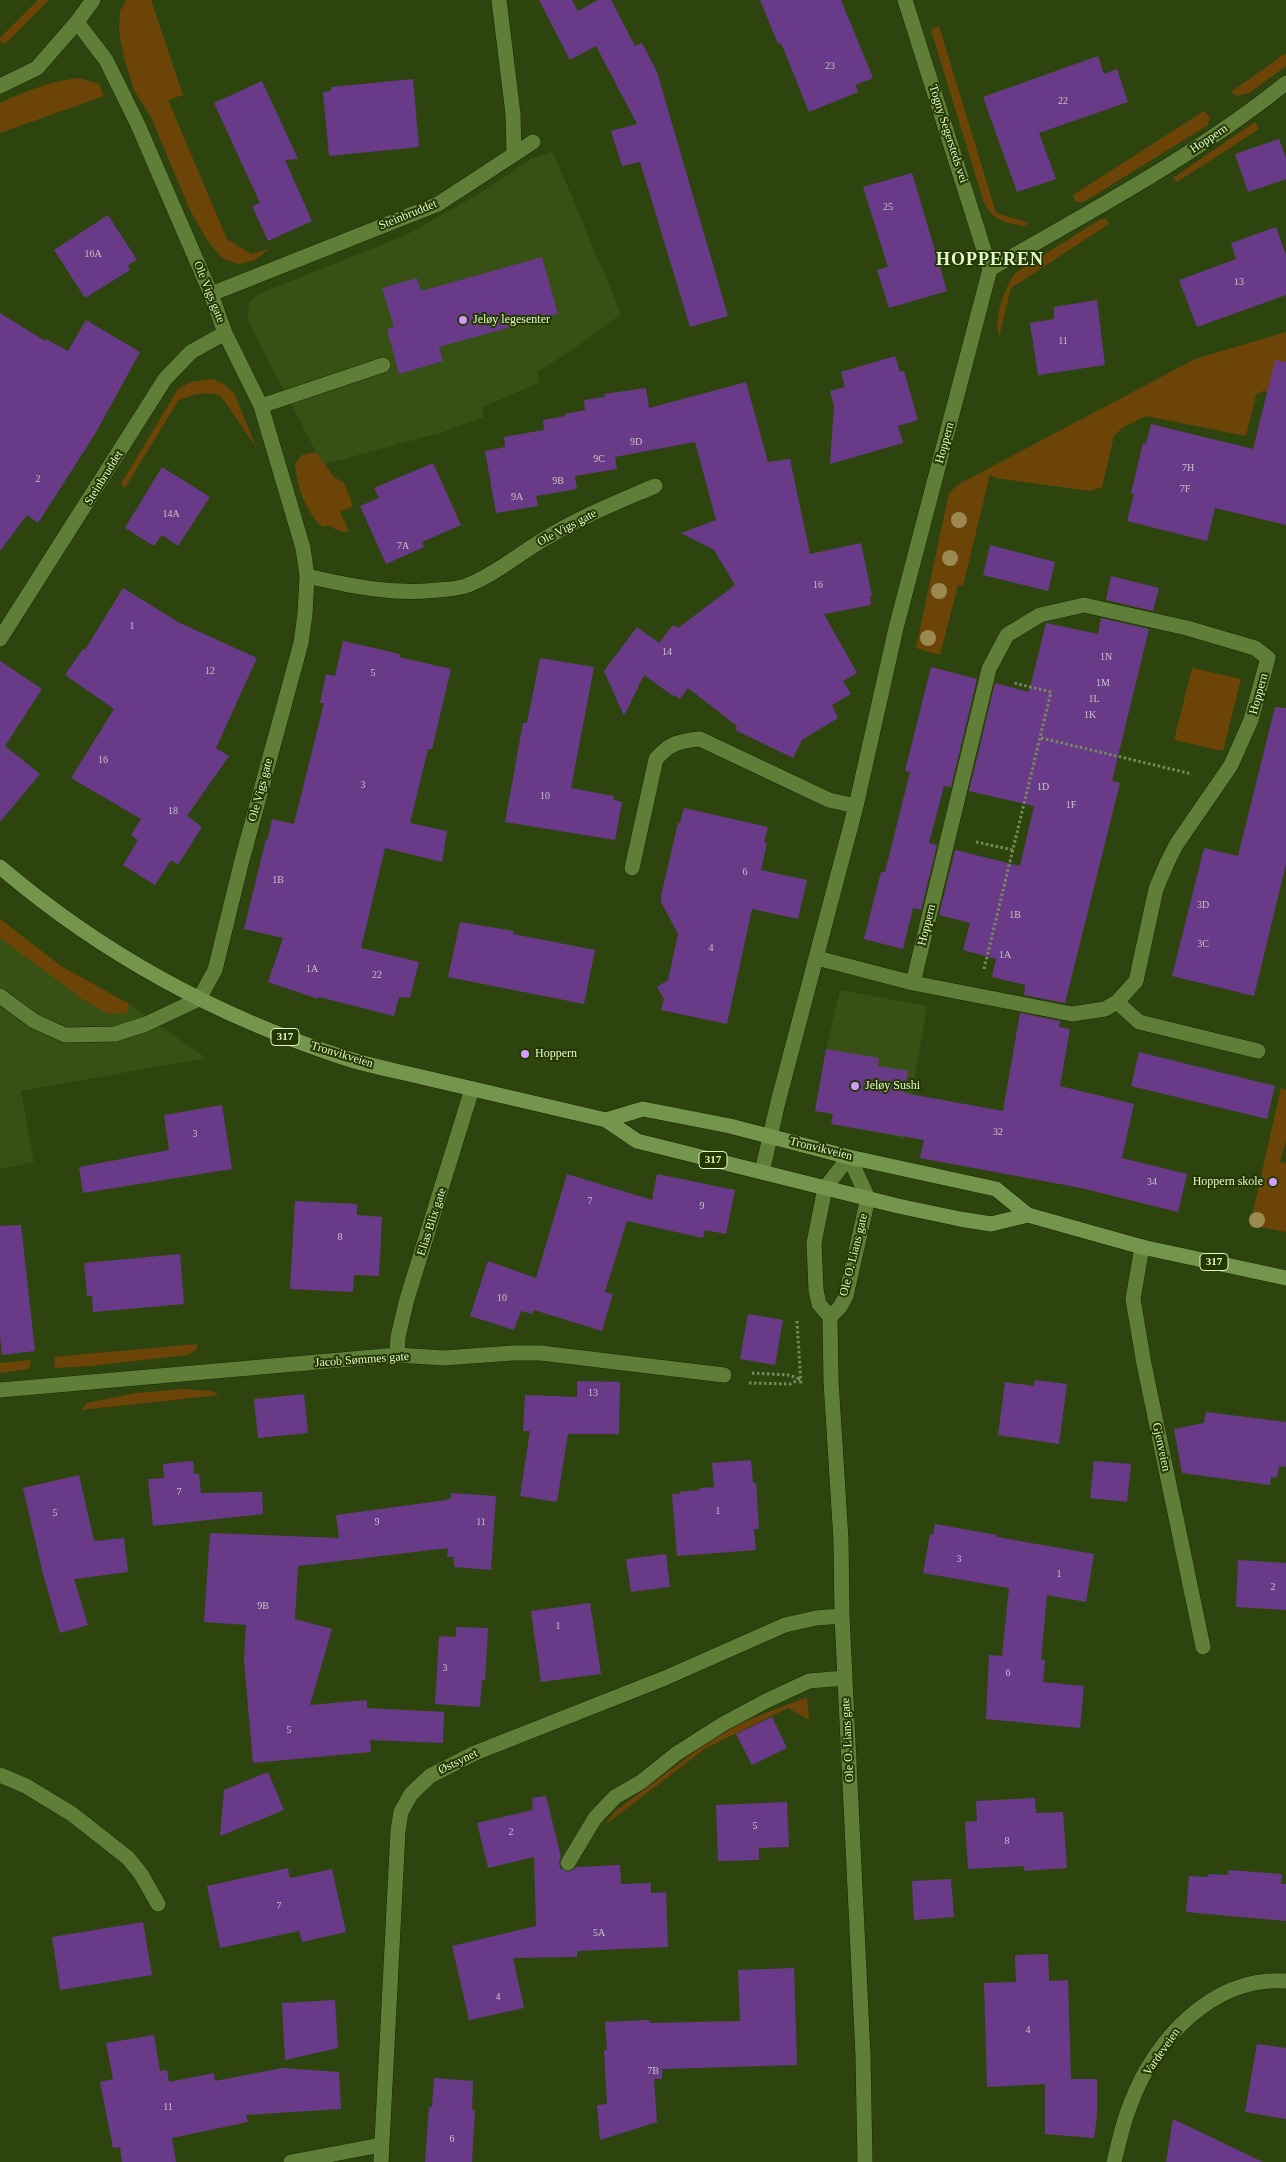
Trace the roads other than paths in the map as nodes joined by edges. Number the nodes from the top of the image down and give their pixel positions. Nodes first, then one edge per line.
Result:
1 (93, 0) edge
2 (499, 0) edge
3 (905, 0) edge
4 (77, 22) junction
5 (1286, 83) edge
6 (0, 86) edge
7 (533, 142) dead end
8 (514, 153) junction
9 (990, 268) junction
10 (211, 294) junction
11 (225, 333) junction
12 (383, 365) dead end
13 (261, 406) junction
14 (655, 486) dead end
15 (307, 576) junction
16 (0, 640) edge
17 (856, 806) junction
18 (0, 867) edge
19 (632, 868) dead end
20 (817, 958) junction
21 (913, 983) junction
22 (0, 996) edge
23 (199, 999) junction
24 (1117, 1002) junction
25 (1258, 1051) dead end
26 (472, 1089) junction
27 (606, 1120) junction
28 (769, 1136) junction
29 (849, 1157) junction
30 (762, 1172) junction
31 (825, 1188) junction
32 (868, 1198) junction
33 (1028, 1215) junction
34 (1142, 1247) junction
35 (1286, 1278) edge
36 (830, 1318) junction
37 (397, 1355) junction
38 (724, 1375) road end
39 (0, 1390) edge
40 (842, 1616) junction
41 (1203, 1647) dead end
42 (845, 1678) junction
43 (0, 1775) edge
44 (568, 1863) dead end
45 (158, 1904) dead end
46 (1286, 1980) edge
47 (381, 2145) junction
48 (291, 2162) edge
49 (381, 2162) edge
50 (865, 2162) edge
51 (1114, 2162) edge

1 - 4 street
2 - 8 street
3 - 9 street, Togny Segersteds vei
4 - 6 street
4 - 10 street, Ole Vigs gate
5 - 9 street, Hoppern
7 - 8 street, Steinbruddet
8 - 10 street, Steinbruddet
9 - 17 street, Hoppern
10 - 11 street, Ole Vigs gate
11 - 13 street, Ole Vigs gate
11 - 16 street, Steinbruddet
12 - 13 street
13 - 15 street, Ole Vigs gate
14 - 15 street, Ole Vigs gate
15 - 23 street, Ole Vigs gate
17 - 19 street
17 - 20 street, Hoppern
18 - 23 main road, Tronvikveien / 317
20 - 21 street, Hoppern
20 - 28 street, Hoppern
21 - 24 street, Hoppern
21 - 24 street, Hoppern
22 - 23 street
23 - 26 main road, Tronvikveien / 317
24 - 25 street
26 - 27 main road, Tronvikveien / 317
26 - 37 street, Elias Blix gate
27 - 28 main road, Tronvikveien / 317
27 - 30 main road, Tronvikveien / 317
28 - 29 main road, Tronvikveien / 317
28 - 30 street, Hoppern
29 - 31 street, Ole O. Lians gate
29 - 32 street, Ole O. Lians gate
29 - 33 main road, Tronvikveien / 317
30 - 31 main road, Tronvikveien / 317
31 - 32 main road, Tronvikveien / 317
31 - 36 street, Ole O. Lians gate
32 - 33 main road, Tronvikveien / 317
32 - 36 street, Ole O. Lians gate
33 - 34 main road, Tronvikveien / 317
34 - 35 main road, Tronvikveien / 317
34 - 41 street, Gjenveien
36 - 40 street, Ole O. Lians gate
37 - 38 street, Jacob Sømmes gate
37 - 39 street, Jacob Sømmes gate
40 - 42 street, Ole O. Lians gate
40 - 47 street, Østsynet
42 - 44 street
42 - 50 street, Ole O. Lians gate
43 - 45 street
46 - 51 street, Vardeveien
47 - 48 street
47 - 49 street, Østsynet

